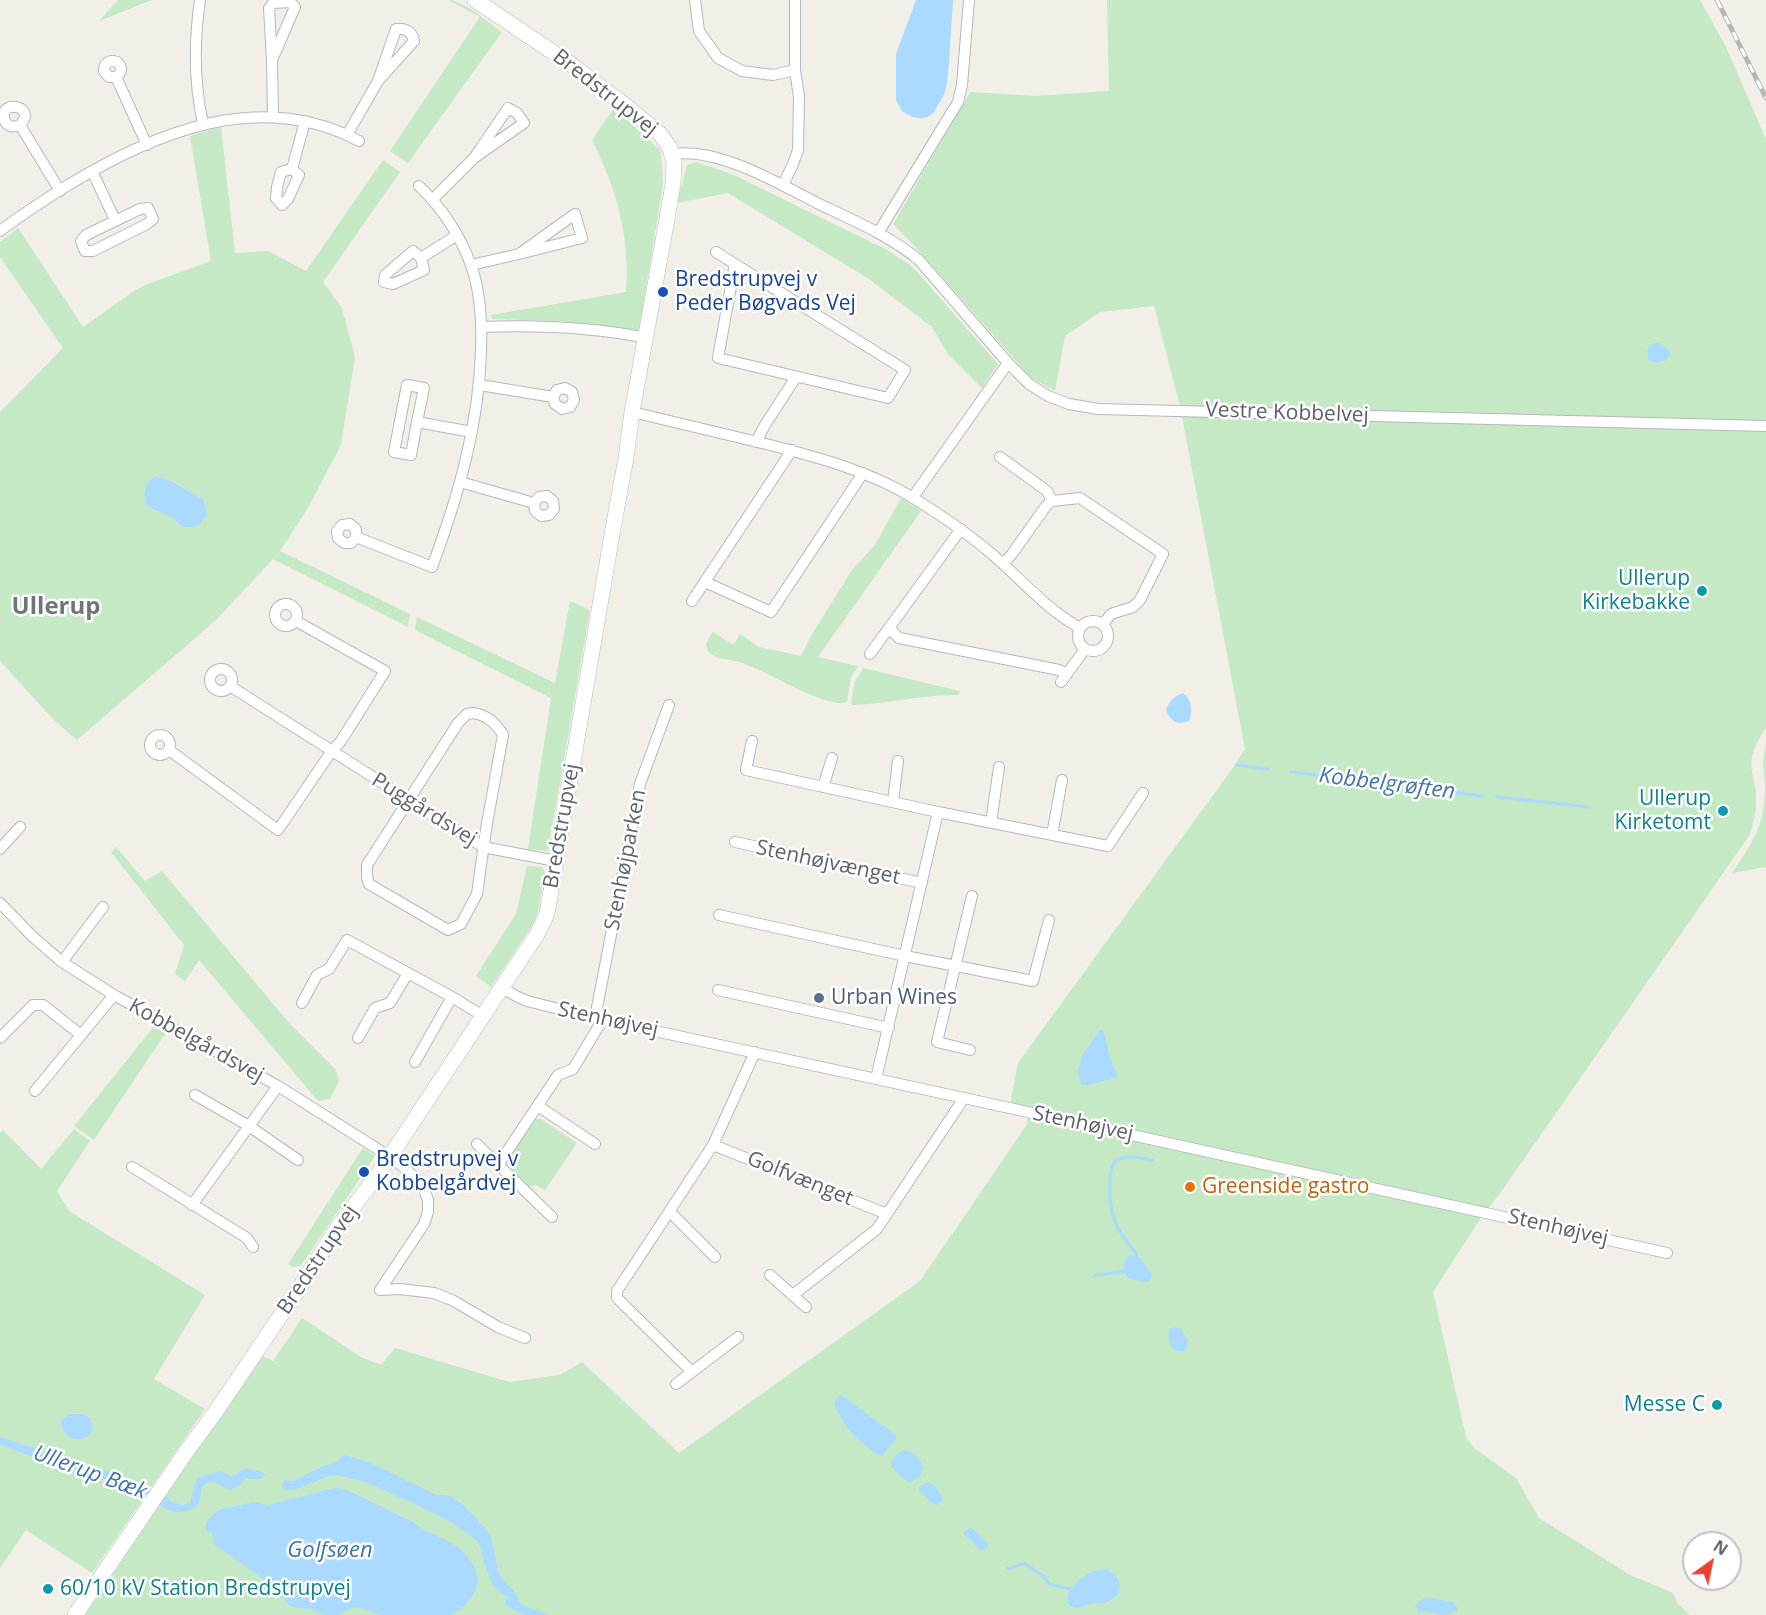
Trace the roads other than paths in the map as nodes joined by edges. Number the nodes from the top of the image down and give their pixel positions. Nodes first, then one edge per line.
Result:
1 (200, 0) edge
2 (474, 0) edge
3 (695, 0) edge
4 (795, 0) edge
5 (969, 0) edge
6 (273, 60) junction
7 (795, 70) junction
8 (116, 77) dead end
9 (378, 81) junction
10 (273, 117) junction
11 (306, 121) junction
12 (203, 124) junction
13 (20, 125) dead end
14 (347, 135) junction
15 (358, 141) dead end
16 (147, 145) junction
17 (673, 154) junction
18 (474, 158) junction
19 (292, 169) dead end
20 (92, 171) junction
21 (783, 185) junction
22 (420, 186) dead end
23 (60, 191) junction
24 (433, 199) junction
25 (115, 220) junction
26 (0, 231) edge
27 (878, 233) junction
28 (458, 235) junction
29 (716, 252) dead end
30 (519, 254) junction
31 (421, 258) dead end
32 (735, 264) junction
33 (471, 265) junction
34 (482, 327) junction
35 (646, 338) junction
36 (1008, 363) junction
37 (796, 377) junction
38 (480, 385) junction
39 (553, 396) dead end
40 (632, 412) junction
41 (417, 422) junction
42 (1766, 426) edge
43 (472, 432) junction
44 (756, 442) junction
45 (792, 450) junction
46 (1000, 457) dead end
47 (863, 474) junction
48 (460, 482) junction
49 (913, 497) junction
50 (1052, 501) junction
51 (534, 503) dead end
52 (961, 530) junction
53 (356, 537) dead end
54 (1003, 564) junction
55 (705, 582) junction
56 (692, 601) dead end
57 (296, 621) dead end
58 (1103, 624) junction
59 (889, 628) junction
60 (1080, 628) junction
61 (1084, 649) junction
62 (870, 654) dead end
63 (230, 686) dead end
64 (669, 705) dead end
65 (752, 741) dead end
66 (169, 750) dead end
67 (331, 752) junction
68 (832, 758) dead end
69 (898, 760) dead end
70 (999, 767) dead end
71 (1062, 780) dead end
72 (824, 787) junction
73 (1143, 793) dead end
74 (409, 801) junction
75 (894, 802) junction
76 (938, 812) junction
77 (991, 822) junction
78 (20, 827) dead end
79 (1052, 835) junction
80 (735, 842) dead end
81 (483, 847) junction
82 (0, 849) edge
83 (556, 861) junction
84 (922, 883) junction
85 (972, 896) dead end
86 (0, 903) edge
87 (103, 907) dead end
88 (719, 915) dead end
89 (1049, 920) dead end
90 (905, 956) junction
91 (62, 962) junction
92 (956, 966) junction
93 (408, 973) junction
94 (502, 988) junction
95 (718, 990) dead end
96 (114, 995) junction
97 (452, 998) junction
98 (302, 1003) dead end
99 (483, 1016) junction
100 (599, 1019) junction
101 (889, 1028) junction
102 (81, 1035) junction
103 (0, 1038) edge
104 (358, 1038) dead end
105 (970, 1050) dead end
106 (755, 1052) junction
107 (415, 1062) dead end
108 (876, 1079) junction
109 (278, 1086) junction
110 (35, 1091) dead end
111 (195, 1095) dead end
112 (964, 1098) junction
113 (538, 1106) junction
114 (249, 1126) junction
115 (477, 1144) dead end
116 (595, 1144) dead end
117 (712, 1144) junction
118 (390, 1156) junction
119 (298, 1160) dead end
120 (498, 1165) junction
121 (132, 1167) dead end
122 (192, 1205) junction
123 (670, 1212) junction
124 (887, 1214) junction
125 (552, 1217) dead end
126 (253, 1248) dead end
127 (1667, 1252) dead end
128 (715, 1257) dead end
129 (770, 1275) dead end
130 (793, 1295) junction
131 (806, 1307) dead end
132 (738, 1336) dead end
133 (525, 1338) dead end
134 (691, 1371) junction
135 (676, 1384) dead end
136 (75, 1615) edge

1 - 12 street
2 - 17 street, Bredstrupvej
3 - 7 street
4 - 7 street
5 - 27 street
6 - 6 street
6 - 10 street
7 - 21 street
8 - 16 street
9 - 9 street
9 - 14 street
10 - 11 street
10 - 12 street
11 - 14 street
11 - 19 street
12 - 16 street
13 - 23 street
14 - 15 street
16 - 20 street
17 - 21 street, Vestre Kobbelvej
17 - 35 street, Bredstrupvej
18 - 18 street
18 - 24 street
20 - 23 street
20 - 25 street
21 - 27 street, Vestre Kobbelvej
22 - 24 street
23 - 26 street
24 - 28 street
25 - 25 street
27 - 36 street, Vestre Kobbelvej
28 - 31 street
28 - 33 street
29 - 32 street
30 - 30 street
30 - 33 street
32 - 37 street
32 - 37 street
33 - 34 street
34 - 35 street
34 - 38 street
35 - 40 street, Bredstrupvej
36 - 42 street, Vestre Kobbelvej
36 - 49 street
37 - 44 street
38 - 39 street
38 - 43 street
40 - 44 street
40 - 83 street, Bredstrupvej
41 - 41 street
41 - 43 street
43 - 48 street
44 - 45 street
45 - 47 street
45 - 55 street
46 - 50 street
47 - 49 street
47 - 55 street
48 - 51 street
48 - 53 street
49 - 52 street
50 - 54 street
50 - 58 street
52 - 54 street
52 - 59 street
54 - 60 street
55 - 56 street
57 - 67 street
58 - 60 street
58 - 61 street
59 - 61 street
59 - 62 street
60 - 61 street
63 - 67 street, Puggårdsvej
64 - 100 street, Stenhøjparken
65 - 72 street
66 - 67 street
67 - 74 street, Puggårdsvej
68 - 72 street
69 - 75 street
70 - 77 street
71 - 79 street
72 - 75 street
73 - 79 street
74 - 81 street, Puggårdsvej
74 - 81 street
74 - 81 street
75 - 76 street
76 - 77 street
76 - 84 street, Stenhøjvænget
77 - 79 street
78 - 82 street
80 - 84 street, Stenhøjvænget
81 - 83 street, Puggårdsvej
83 - 94 street, Bredstrupvej
84 - 90 street, Stenhøjvænget
85 - 92 street
86 - 91 street, Kobbelgårdsvej
87 - 91 street
88 - 90 street
89 - 92 street
90 - 92 street
90 - 101 street, Stenhøjvænget
91 - 96 street, Kobbelgårdsvej
92 - 105 street
93 - 97 street
93 - 98 street
93 - 104 street
94 - 99 street, Bredstrupvej
94 - 100 street, Stenhøjvej
95 - 101 street
96 - 102 street, Kobbelgårdsvej
96 - 109 street, Kobbelgårdsvej
97 - 99 street
97 - 107 street
99 - 118 street, Bredstrupvej
100 - 106 street, Stenhøjvej
100 - 113 street
101 - 108 street, Stenhøjvænget
102 - 103 street
102 - 110 street, Kobbelgårdsvej
106 - 108 street, Stenhøjvej
106 - 117 street
108 - 112 street, Stenhøjvej
109 - 114 street, Kobbelgårdsvej
109 - 118 street, Kobbelgårdsvej
111 - 114 street
112 - 124 street
112 - 127 street, Stenhøjvej
113 - 116 street
113 - 120 street
114 - 119 street
114 - 122 street, Kobbelgårdsvej
115 - 120 street
117 - 123 street
117 - 124 street, Golfvænget
118 - 133 street, Kobbelgårdsvej
118 - 136 street, Bredstrupvej
120 - 125 street
121 - 122 street
122 - 126 street
123 - 128 street
123 - 134 street
124 - 130 street
129 - 130 street
130 - 131 street
132 - 134 street
134 - 135 street

